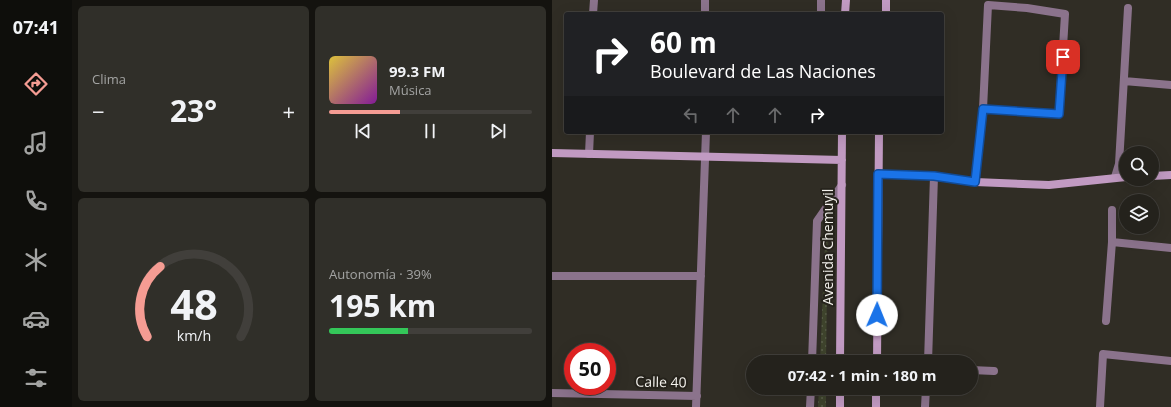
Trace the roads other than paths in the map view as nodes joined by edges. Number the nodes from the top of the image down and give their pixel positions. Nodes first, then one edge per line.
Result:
1 (594, 0) edge
2 (705, 0) edge
3 (821, 0) edge
4 (846, 0) edge
5 (886, 0) edge
6 (1128, 8) dead end
7 (593, 12) edge
8 (705, 12) edge
9 (821, 12) edge
10 (845, 12) edge
11 (886, 12) edge
12 (1124, 81) junction
13 (1171, 85) edge
14 (983, 109) junction
15 (590, 134) edge
16 (706, 134) edge
17 (842, 134) edge
18 (879, 134) edge
19 (552, 154) edge
20 (589, 154) junction
21 (706, 157) junction
22 (842, 160) junction
23 (878, 174) junction
24 (1171, 175) edge
25 (934, 176) junction
26 (1159, 176) edge
27 (1114, 177) junction
28 (1119, 177) edge
29 (975, 182) junction
30 (842, 185) junction
31 (1112, 210) dead end
32 (1112, 242) junction
33 (1171, 248) edge
34 (552, 276) edge
35 (701, 276) junction
36 (1106, 321) dead end
37 (812, 355) edge
38 (840, 355) edge
39 (877, 355) edge
40 (928, 355) edge
41 (1171, 361) edge
42 (978, 370) edge
43 (994, 371) dead end
44 (552, 393) edge
45 (811, 395) edge
46 (840, 395) edge
47 (876, 395) edge
48 (926, 395) edge
49 (697, 396) junction
50 (696, 407) edge
51 (810, 407) edge
52 (840, 407) edge
53 (876, 407) edge
54 (925, 407) edge
55 (1100, 407) edge

1 - 7 street
2 - 8 street
3 - 9 street
4 - 10 street
5 - 11 street
6 - 12 street
12 - 13 street
12 - 27 street
14 - 14 street
14 - 29 street
15 - 20 street
16 - 21 street
17 - 22 street, Avenida Chemuyil
18 - 23 street
19 - 20 street
20 - 21 street
21 - 22 street
21 - 35 street
22 - 30 street, Avenida Chemuyil
23 - 25 street
23 - 39 street
24 - 26 street
25 - 29 street
25 - 40 street
27 - 28 street
27 - 29 street
30 - 37 street
30 - 38 street, Avenida Chemuyil
31 - 32 street
32 - 33 street
32 - 36 street
34 - 35 street
35 - 49 street
41 - 55 street
42 - 43 street
44 - 49 street, Calle 40
45 - 51 street
46 - 52 street
47 - 53 street
48 - 54 street
49 - 50 street

